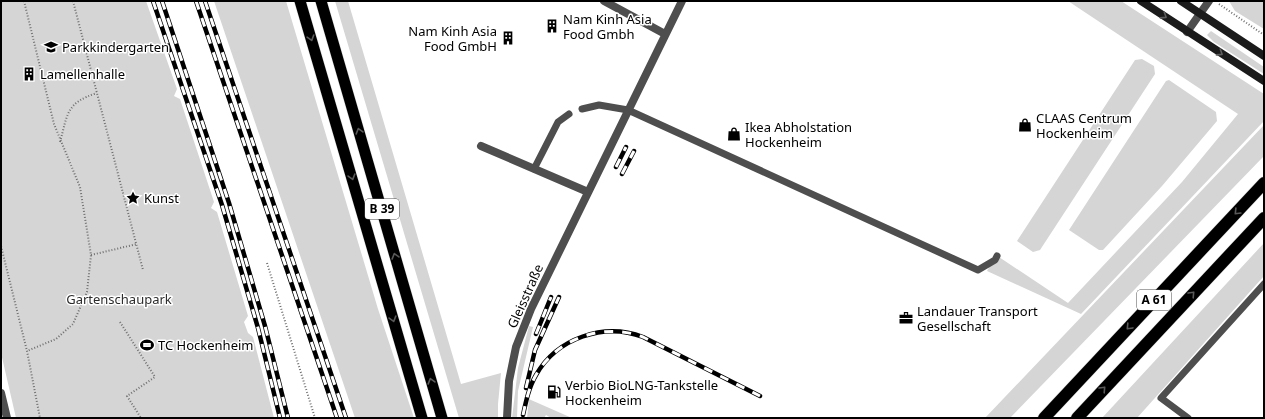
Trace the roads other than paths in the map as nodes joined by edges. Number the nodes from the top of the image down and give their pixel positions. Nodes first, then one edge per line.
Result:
1 (300, 1) edge
2 (321, 1) edge
3 (604, 1) edge
4 (682, 1) edge
5 (1140, 1) edge
6 (1180, 1) edge
7 (1209, 1) edge
8 (1200, 14) junction
9 (1187, 32) junction
10 (665, 34) junction
11 (1264, 56) edge
12 (1264, 81) edge
13 (582, 110) dead end
14 (628, 110) junction
15 (569, 114) dead end
16 (481, 146) dead end
17 (534, 169) junction
18 (1264, 183) edge
19 (588, 192) junction
20 (1264, 218) edge
21 (997, 256) dead end
22 (1264, 284) edge
23 (1, 393) edge
24 (7, 418) edge
25 (422, 418) edge
26 (442, 418) edge
27 (507, 418) edge
28 (1044, 418) edge
29 (1077, 418) edge
30 (1188, 418) edge

1 -> 25 highway, B 39
26 -> 2 highway, B 39
3 - 10 street
4 - 10 street, Gleisstraße
5 -> 9 main road
6 - 8 main road
7 - 8 street
8 - 9 street
8 - 11 main road
9 -> 12 main road
10 - 14 street, Gleisstraße
13 - 14 lane
14 - 19 street, Gleisstraße
14 - 21 lane
15 - 17 lane
16 - 17 street
17 - 19 street
18 -> 28 highway, A 61
19 - 27 street, Gleisstraße
29 -> 20 highway, A 61
22 - 30 lane
23 - 24 street

